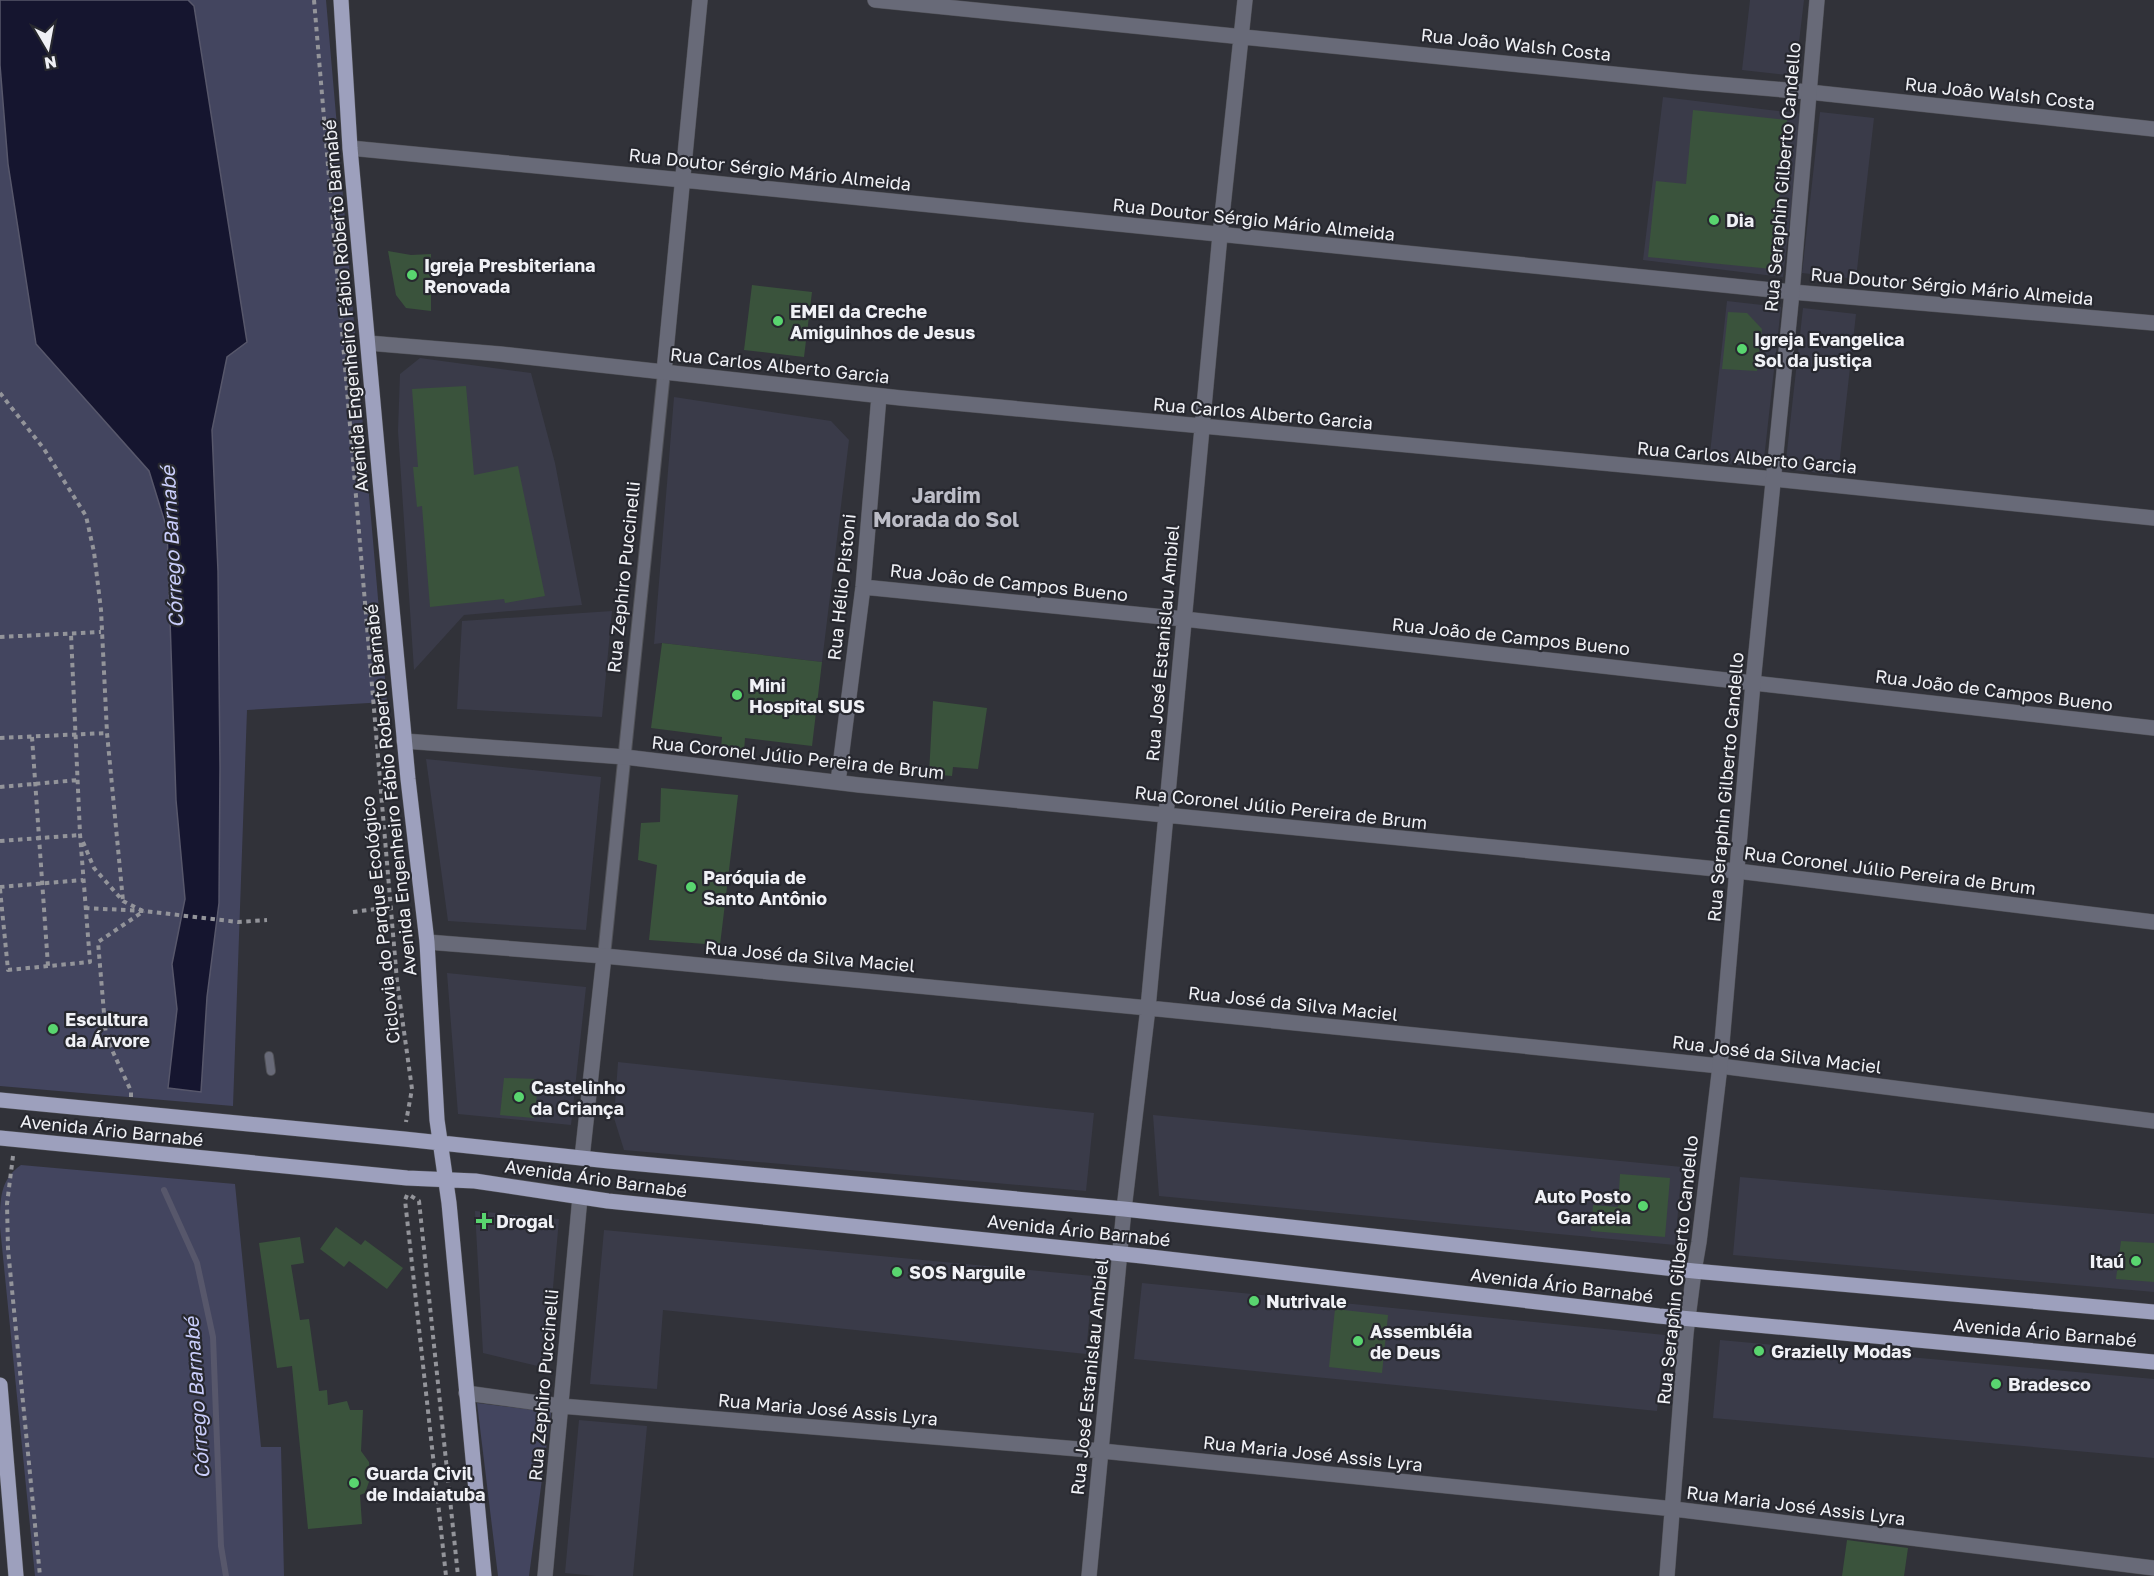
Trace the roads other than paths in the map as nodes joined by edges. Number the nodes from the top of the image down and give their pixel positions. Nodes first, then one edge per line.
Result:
1 (341, 0) edge
2 (700, 0) edge
3 (875, 0) edge
4 (1245, 0) edge
5 (1817, 0) edge
6 (1242, 35) junction
7 (1809, 92) junction
8 (2154, 129) edge
9 (350, 148) junction
10 (683, 180) junction
11 (1220, 236) junction
12 (1792, 292) junction
13 (2154, 323) edge
14 (368, 343) junction
15 (664, 372) junction
16 (879, 396) junction
17 (1202, 427) junction
18 (1774, 479) junction
19 (2154, 518) edge
20 (863, 587) junction
21 (1184, 620) junction
22 (1753, 683) junction
23 (2154, 728) edge
24 (404, 741) junction
25 (625, 757) junction
26 (837, 782) junction
27 (1166, 815) junction
28 (1737, 871) junction
29 (2154, 922) edge
30 (427, 942) junction
31 (604, 956) junction
32 (1148, 1008) junction
33 (269, 1056) dead end
34 (1720, 1066) junction
35 (271, 1071) dead end
36 (0, 1100) edge
37 (2154, 1120) edge
38 (0, 1138) edge
39 (441, 1144) junction
40 (582, 1158) junction
41 (446, 1179) junction
42 (580, 1197) junction
43 (1124, 1209) junction
44 (1120, 1253) junction
45 (1694, 1271) junction
46 (2154, 1312) edge
47 (1689, 1319) junction
48 (2154, 1362) edge
49 (0, 1385) edge
50 (466, 1393) junction
51 (561, 1406) junction
52 (1102, 1451) junction
53 (1674, 1509) junction
54 (6, 1537) edge
55 (2154, 1568) edge
56 (16, 1576) edge
57 (484, 1576) edge
58 (545, 1576) edge
59 (1089, 1576) edge
60 (1667, 1576) edge

1 - 9 main road, Avenida Engenheiro Fábio Roberto Barnabé
2 - 10 street, Rua Zephiro Puccinelli
3 - 6 street, Rua João Walsh Costa
4 - 6 street, Rua José Estanislau Ambiel
5 - 7 street, Rua Seraphin Gilberto Candello
6 - 7 street, Rua João Walsh Costa
6 - 11 street, Rua José Estanislau Ambiel
7 - 8 street, Rua João Walsh Costa
7 - 12 street, Rua Seraphin Gilberto Candello
9 - 10 street, Rua Doutor Sérgio Mário Almeida
9 - 14 main road, Avenida Engenheiro Fábio Roberto Barnabé
10 - 11 street, Rua Doutor Sérgio Mário Almeida
10 - 15 street, Rua Zephiro Puccinelli
11 - 12 street, Rua Doutor Sérgio Mário Almeida
11 - 17 street, Rua José Estanislau Ambiel
12 - 13 street, Rua Doutor Sérgio Mário Almeida
12 - 18 street, Rua Seraphin Gilberto Candello
14 - 15 street, Rua Carlos Alberto Garcia
14 - 24 main road, Avenida Engenheiro Fábio Roberto Barnabé
15 - 16 street, Rua Carlos Alberto Garcia
15 - 25 street, Rua Zephiro Puccinelli
16 - 17 street, Rua Carlos Alberto Garcia
16 - 20 street, Rua Hélio Pistoni
17 - 18 street, Rua Carlos Alberto Garcia
17 - 21 street, Rua José Estanislau Ambiel
18 - 19 street, Rua Carlos Alberto Garcia
18 - 22 street, Rua Seraphin Gilberto Candello
20 - 21 street, Rua João de Campos Bueno
20 - 26 street, Rua Hélio Pistoni
21 - 22 street, Rua João de Campos Bueno
21 - 27 street, Rua José Estanislau Ambiel
22 - 23 street, Rua João de Campos Bueno
22 - 28 street, Rua Seraphin Gilberto Candello
24 - 25 street, Rua Coronel Júlio Pereira de Brum
24 - 30 main road, Avenida Engenheiro Fábio Roberto Barnabé
25 - 26 street, Rua Coronel Júlio Pereira de Brum
25 - 31 street, Rua Zephiro Puccinelli
26 - 27 street, Rua Coronel Júlio Pereira de Brum
27 - 28 street, Rua Coronel Júlio Pereira de Brum
27 - 32 street, Rua José Estanislau Ambiel
28 - 29 street, Rua Coronel Júlio Pereira de Brum
28 - 34 street, Rua Seraphin Gilberto Candello
30 - 31 street, Rua José da Silva Maciel
30 - 39 main road, Avenida Engenheiro Fábio Roberto Barnabé
31 - 32 street, Rua José da Silva Maciel
31 - 40 street, Rua Zephiro Puccinelli
32 - 34 street, Rua José da Silva Maciel
32 - 43 street, Rua José Estanislau Ambiel
33 - 35 lane
34 - 37 street, Rua José da Silva Maciel
34 - 45 street, Rua Seraphin Gilberto Candello
36 - 39 main road, Avenida Ário Barnabé
38 - 41 main road, Avenida Ário Barnabé
39 - 40 main road, Avenida Ário Barnabé
39 - 41 main road, Avenida Engenheiro Fábio Roberto Barnabé
40 - 43 main road, Avenida Ário Barnabé
41 - 42 main road, Avenida Ário Barnabé
41 - 50 main road, Avenida Engenheiro Fábio Roberto Barnabé
42 - 44 main road, Avenida Ário Barnabé
42 - 51 street, Rua Zephiro Puccinelli
43 - 44 street, Rua José Estanislau Ambiel
43 - 45 main road, Avenida Ário Barnabé
44 - 47 main road, Avenida Ário Barnabé
44 - 52 street, Rua José Estanislau Ambiel
45 - 46 main road, Avenida Ário Barnabé
45 - 47 street, Rua Seraphin Gilberto Candello
47 - 48 main road, Avenida Ário Barnabé
47 - 53 street, Rua Seraphin Gilberto Candello
49 - 54 main road
50 - 51 street, Rua Maria José Assis Lyra
50 - 57 main road, Avenida Engenheiro Fábio Roberto Barnabé
51 - 52 street, Rua Maria José Assis Lyra
51 - 58 street, Rua Zephiro Puccinelli
52 - 53 street, Rua Maria José Assis Lyra
52 - 59 street, Rua José Estanislau Ambiel
53 - 55 street, Rua Maria José Assis Lyra
53 - 60 street, Rua Seraphin Gilberto Candello
54 - 56 main road

